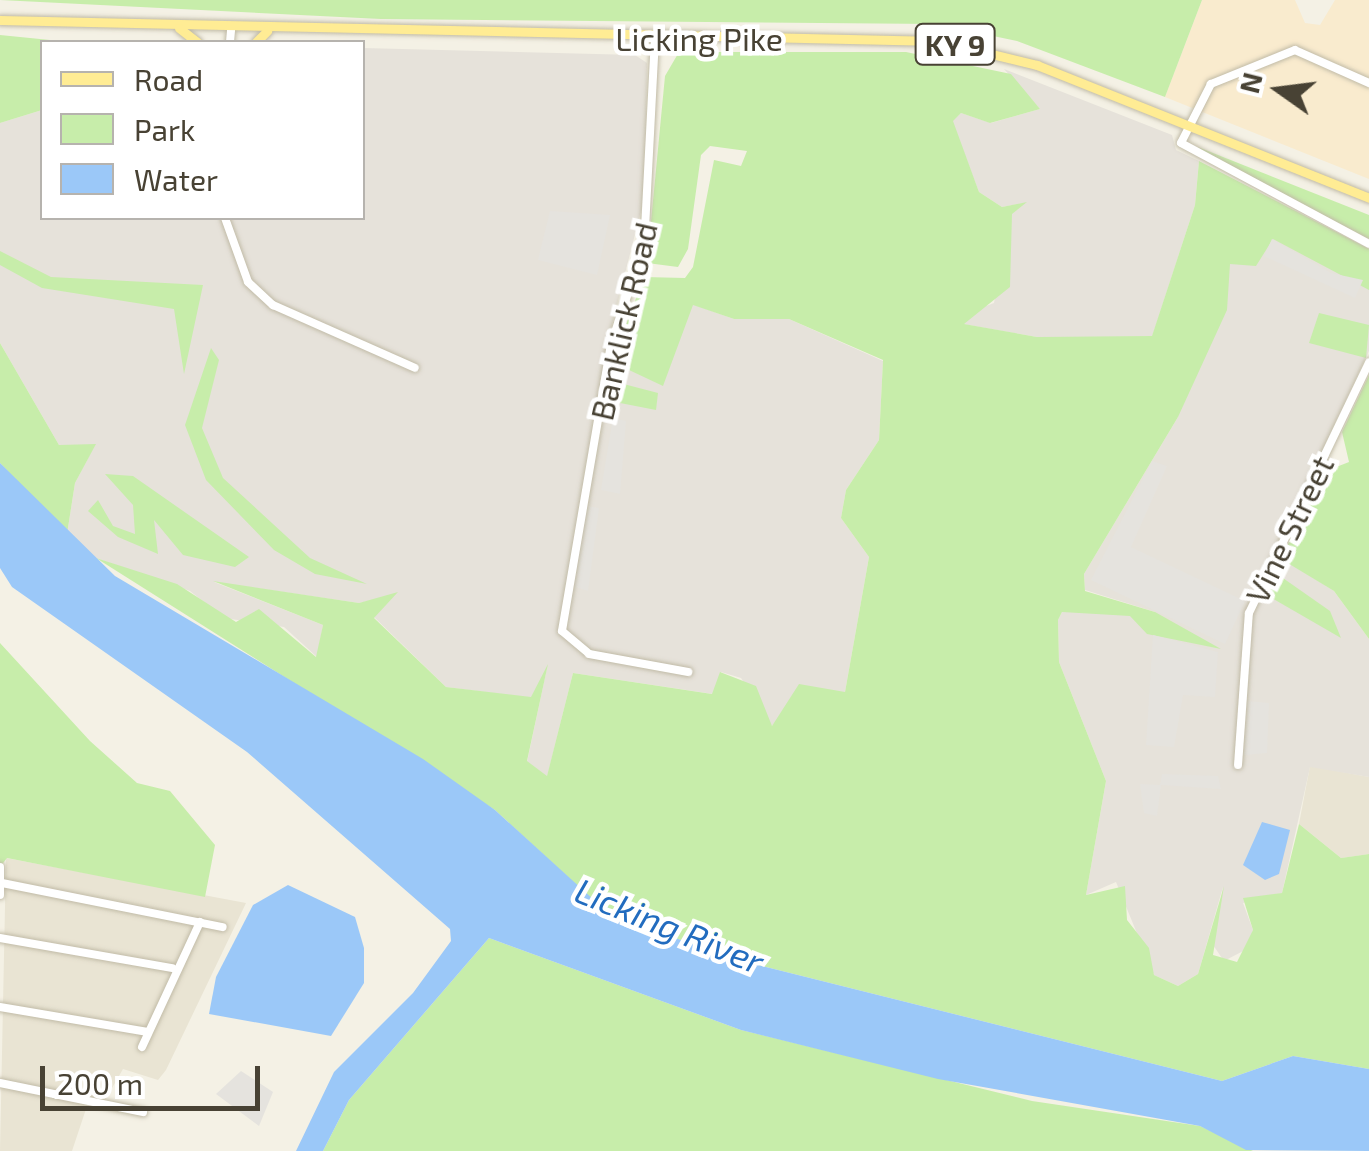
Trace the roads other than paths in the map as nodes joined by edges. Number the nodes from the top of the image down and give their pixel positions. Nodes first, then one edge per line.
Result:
1 (0, 20) edge
2 (179, 28) junction
3 (230, 30) junction
4 (267, 31) junction
5 (655, 38) junction
6 (194, 40) edge
7 (230, 40) edge
8 (258, 40) edge
9 (1369, 82) edge
10 (1189, 125) junction
11 (1369, 198) edge
12 (226, 220) edge
13 (1369, 244) edge
14 (1369, 362) edge
15 (415, 368) dead end
16 (688, 672) dead end
17 (1238, 764) dead end
18 (2, 868) edge
19 (2, 883) edge
20 (0, 895) edge
21 (200, 922) junction
22 (223, 927) dead end
23 (0, 938) edge
24 (172, 968) junction
25 (0, 1006) edge
26 (148, 1032) junction
27 (142, 1047) dead end
28 (0, 1083) edge
29 (143, 1112) dead end

1 - 2 main road, Licking Pike / KY 9
2 - 3 main road, Licking Pike / KY 9
2 - 6 main road
3 - 4 main road, Licking Pike / KY 9
3 - 7 street
4 - 5 main road, Licking Pike / KY 9
4 - 8 main road
5 - 10 main road, Licking Pike / KY 9
5 - 16 street, Banklick Road
9 - 10 street
10 - 11 main road, Licking Pike / KY 9
10 - 13 street
12 - 15 street
14 - 17 street, Vine Street
18 - 19 street
19 - 20 street
19 - 21 street
21 - 22 street
21 - 24 street
23 - 24 street
24 - 26 street
25 - 26 street
26 - 27 street
28 - 29 street

